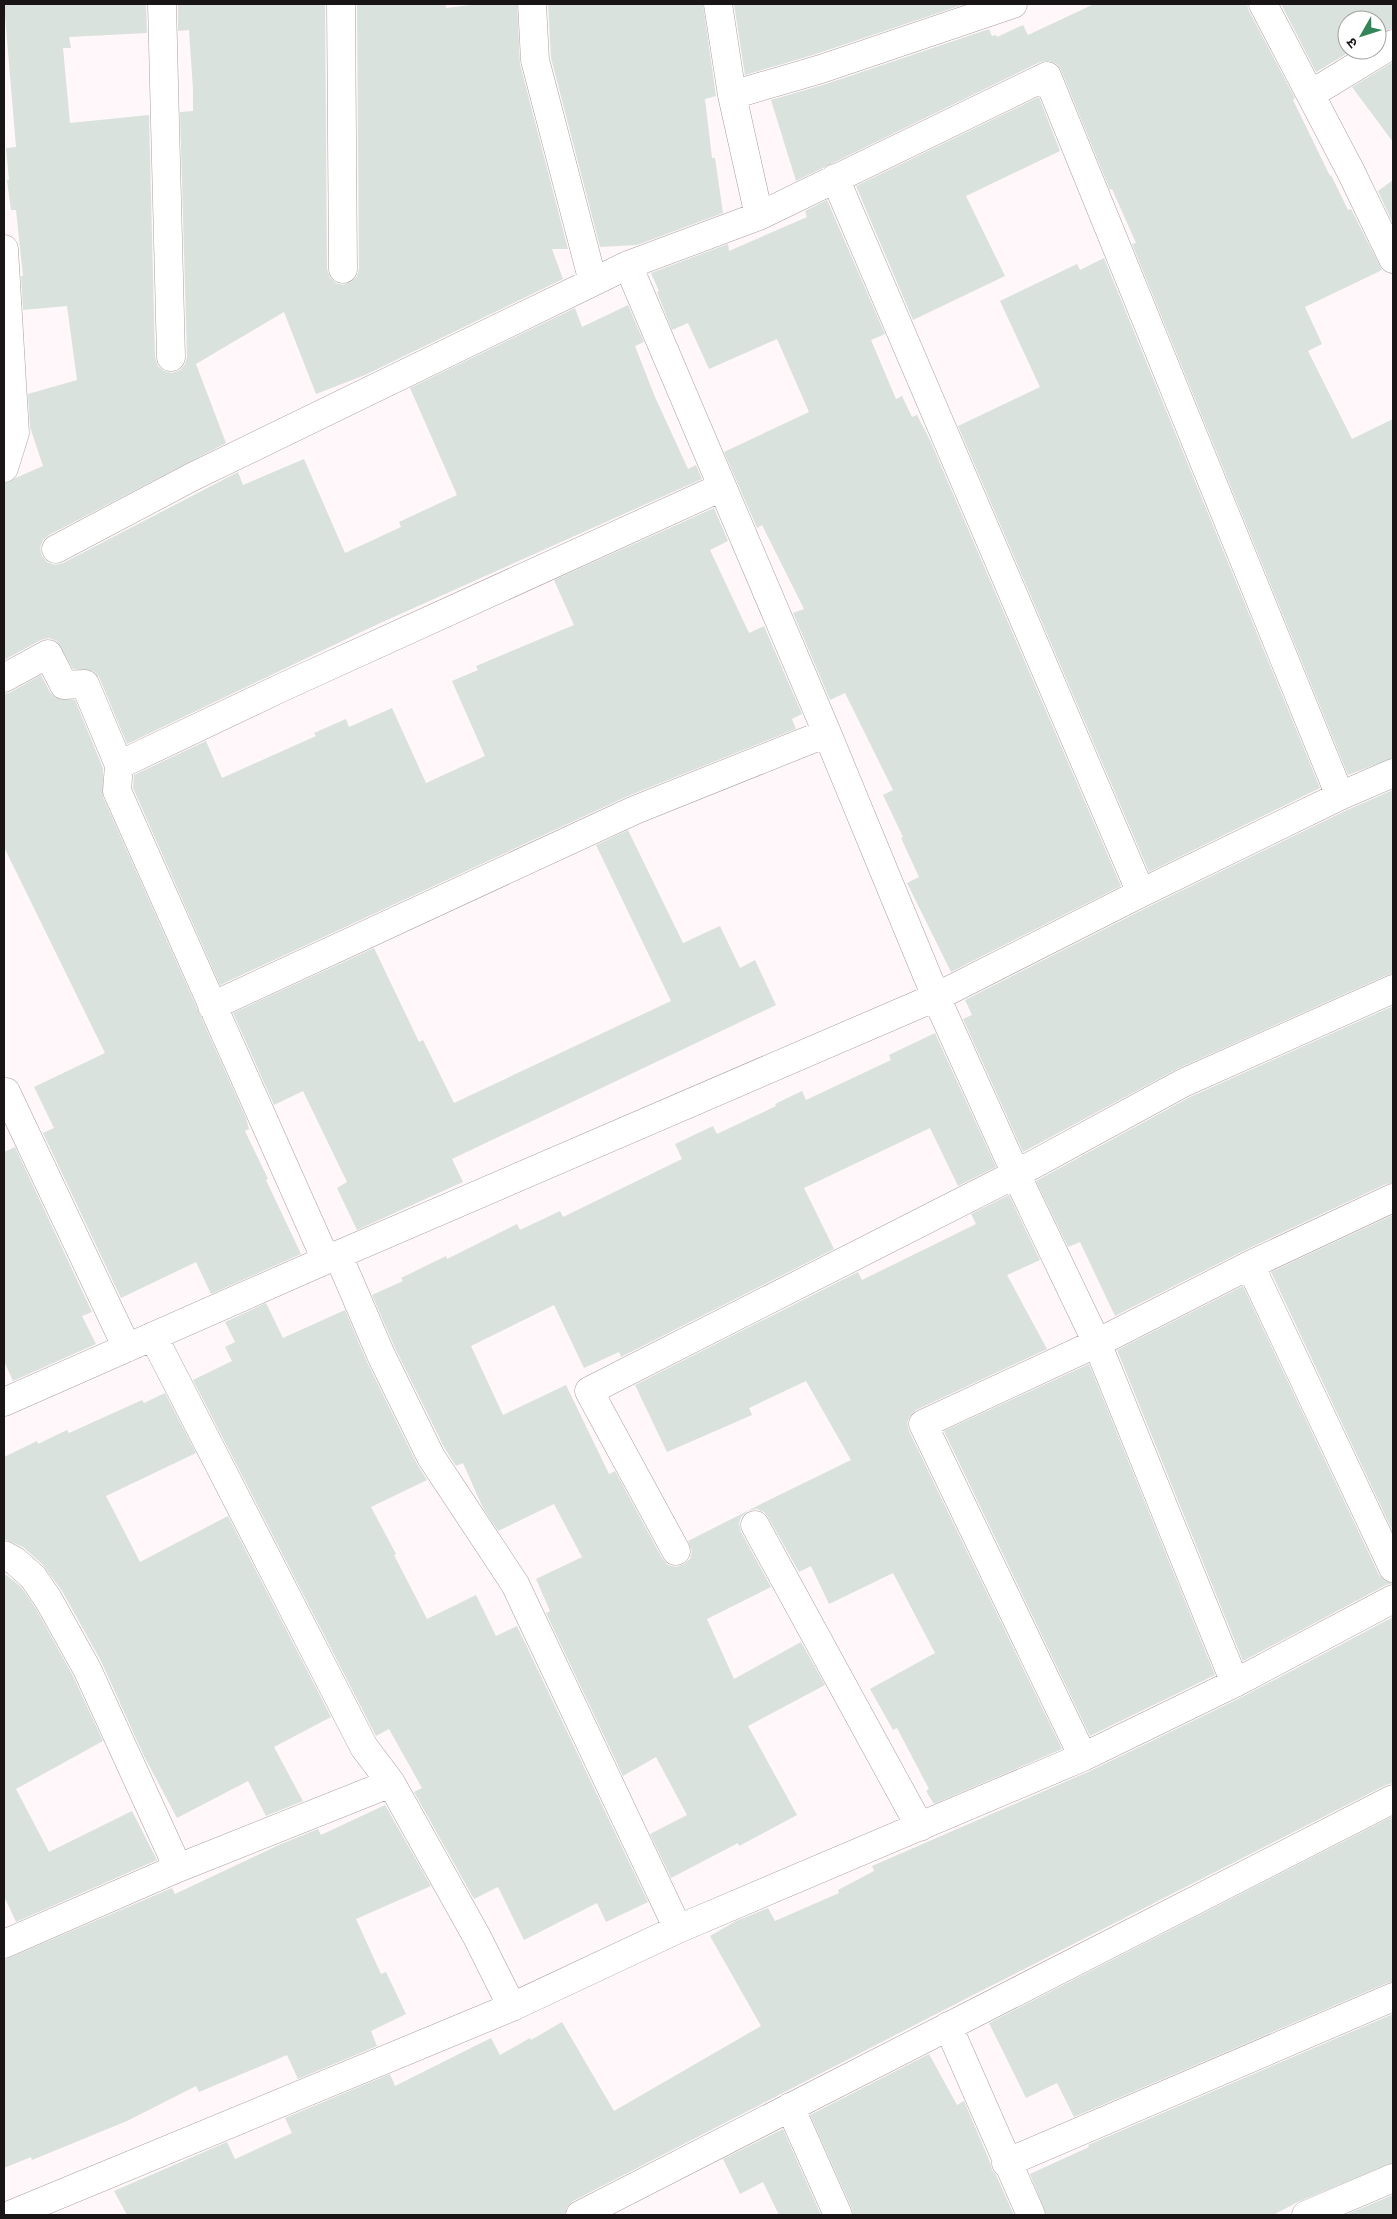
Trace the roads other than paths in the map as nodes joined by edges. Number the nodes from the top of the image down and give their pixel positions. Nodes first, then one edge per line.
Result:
1 (162, 4) edge
2 (341, 4) edge
3 (532, 4) edge
4 (718, 4) edge
5 (1012, 4) edge
6 (1263, 4) edge
7 (1393, 44) edge
8 (1310, 94) junction
9 (732, 95) junction
10 (835, 178) junction
11 (759, 216) junction
12 (4, 249) edge
13 (1393, 259) edge
14 (628, 265) junction
15 (343, 269) dead end
16 (593, 282) junction
17 (171, 357) dead end
18 (4, 468) edge
19 (722, 487) junction
20 (56, 549) dead end
21 (4, 678) edge
22 (826, 733) junction
23 (119, 765) junction
24 (1393, 773) edge
25 (1340, 796) junction
26 (1141, 893) junction
27 (1393, 990) edge
28 (936, 997) junction
29 (212, 1006) junction
30 (6, 1092) dead end
31 (1016, 1174) junction
32 (1393, 1198) edge
33 (332, 1258) junction
34 (1250, 1265) junction
35 (153, 1336) junction
36 (1096, 1343) junction
37 (127, 1348) junction
38 (4, 1402) edge
39 (755, 1525) dead end
40 (676, 1551) dead end
41 (4, 1555) edge
42 (1393, 1568) edge
43 (1393, 1599) edge
44 (1235, 1684) junction
45 (1082, 1757) junction
46 (391, 1783) junction
47 (1393, 1799) edge
48 (920, 1827) junction
49 (178, 1868) junction
50 (678, 1929) junction
51 (4, 1944) edge
52 (1393, 1997) edge
53 (512, 2007) junction
54 (948, 2026) junction
55 (790, 2107) junction
56 (1006, 2163) junction
57 (1393, 2178) edge
58 (10, 2215) edge
59 (580, 2215) edge
60 (838, 2215) edge
61 (1030, 2215) edge
62 (1306, 2215) edge

1 - 17 street
2 - 15 street
3 - 16 street
4 - 9 street
5 - 9 street
6 - 8 street
7 - 8 street
8 - 13 street
9 - 11 street
10 - 11 street
10 - 25 street
10 - 26 street
11 - 14 street
12 - 18 street
14 - 16 street
14 - 19 street
16 - 20 street
19 - 22 street
19 - 23 street
21 - 23 street
22 - 28 street
22 - 29 street
23 - 29 street
24 - 25 street
25 - 26 street
26 - 28 street
27 - 31 street
28 - 31 street
28 - 33 street
29 - 33 street
30 - 37 street
31 - 36 street
31 - 40 street
32 - 34 street
33 - 35 street
33 - 50 street
34 - 36 street
34 - 42 street
35 - 37 street
35 - 46 street
36 - 44 street
36 - 45 street
37 - 38 street
39 - 48 street
41 - 49 street
43 - 44 street
44 - 45 street
45 - 48 street
46 - 49 street
46 - 53 street
47 - 54 street
48 - 50 street
49 - 51 street
50 - 53 street
52 - 56 street
53 - 58 street
54 - 55 street
54 - 56 street
55 - 59 street
55 - 60 street
56 - 61 street
57 - 62 street

